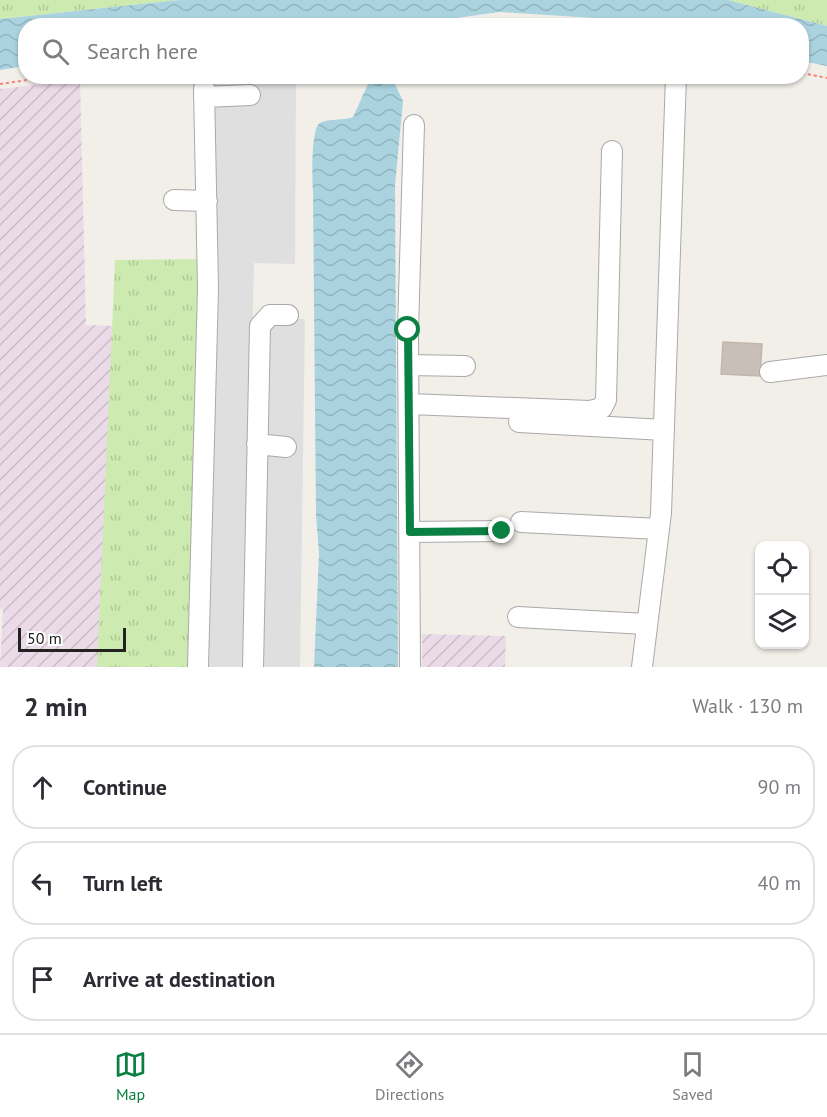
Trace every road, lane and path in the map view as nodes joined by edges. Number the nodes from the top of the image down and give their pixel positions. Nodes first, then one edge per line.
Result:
1 (809, 75) edge
2 (827, 78) edge
3 (18, 81) edge
4 (0, 84) edge
5 (676, 84) edge
6 (250, 95) dead end
7 (414, 125) dead end
8 (612, 151) dead end
9 (174, 200) dead end
10 (207, 201) junction
11 (288, 315) dead end
12 (409, 365) junction
13 (827, 365) edge
14 (465, 366) dead end
15 (770, 372) dead end
16 (410, 404) junction
17 (519, 422) dead end
18 (664, 430) junction
19 (257, 444) junction
20 (286, 447) dead end
21 (521, 522) dead end
22 (659, 528) junction
23 (502, 531) dead end
24 (410, 532) junction
25 (518, 617) dead end
26 (646, 624) junction
27 (198, 667) edge
28 (253, 667) edge
29 (410, 667) edge
30 (642, 667) edge

1 - 2 path
3 - 4 path
5 - 18 street
6 - 10 street
7 - 12 street
8 - 16 street
9 - 10 street
10 - 27 street
11 - 19 street
12 - 14 street
12 - 16 street
13 - 15 street
16 - 24 street
17 - 18 street
18 - 22 street
19 - 20 street
19 - 28 street
21 - 22 street
22 - 26 street
23 - 24 street
24 - 29 street
25 - 26 street
26 - 30 street

